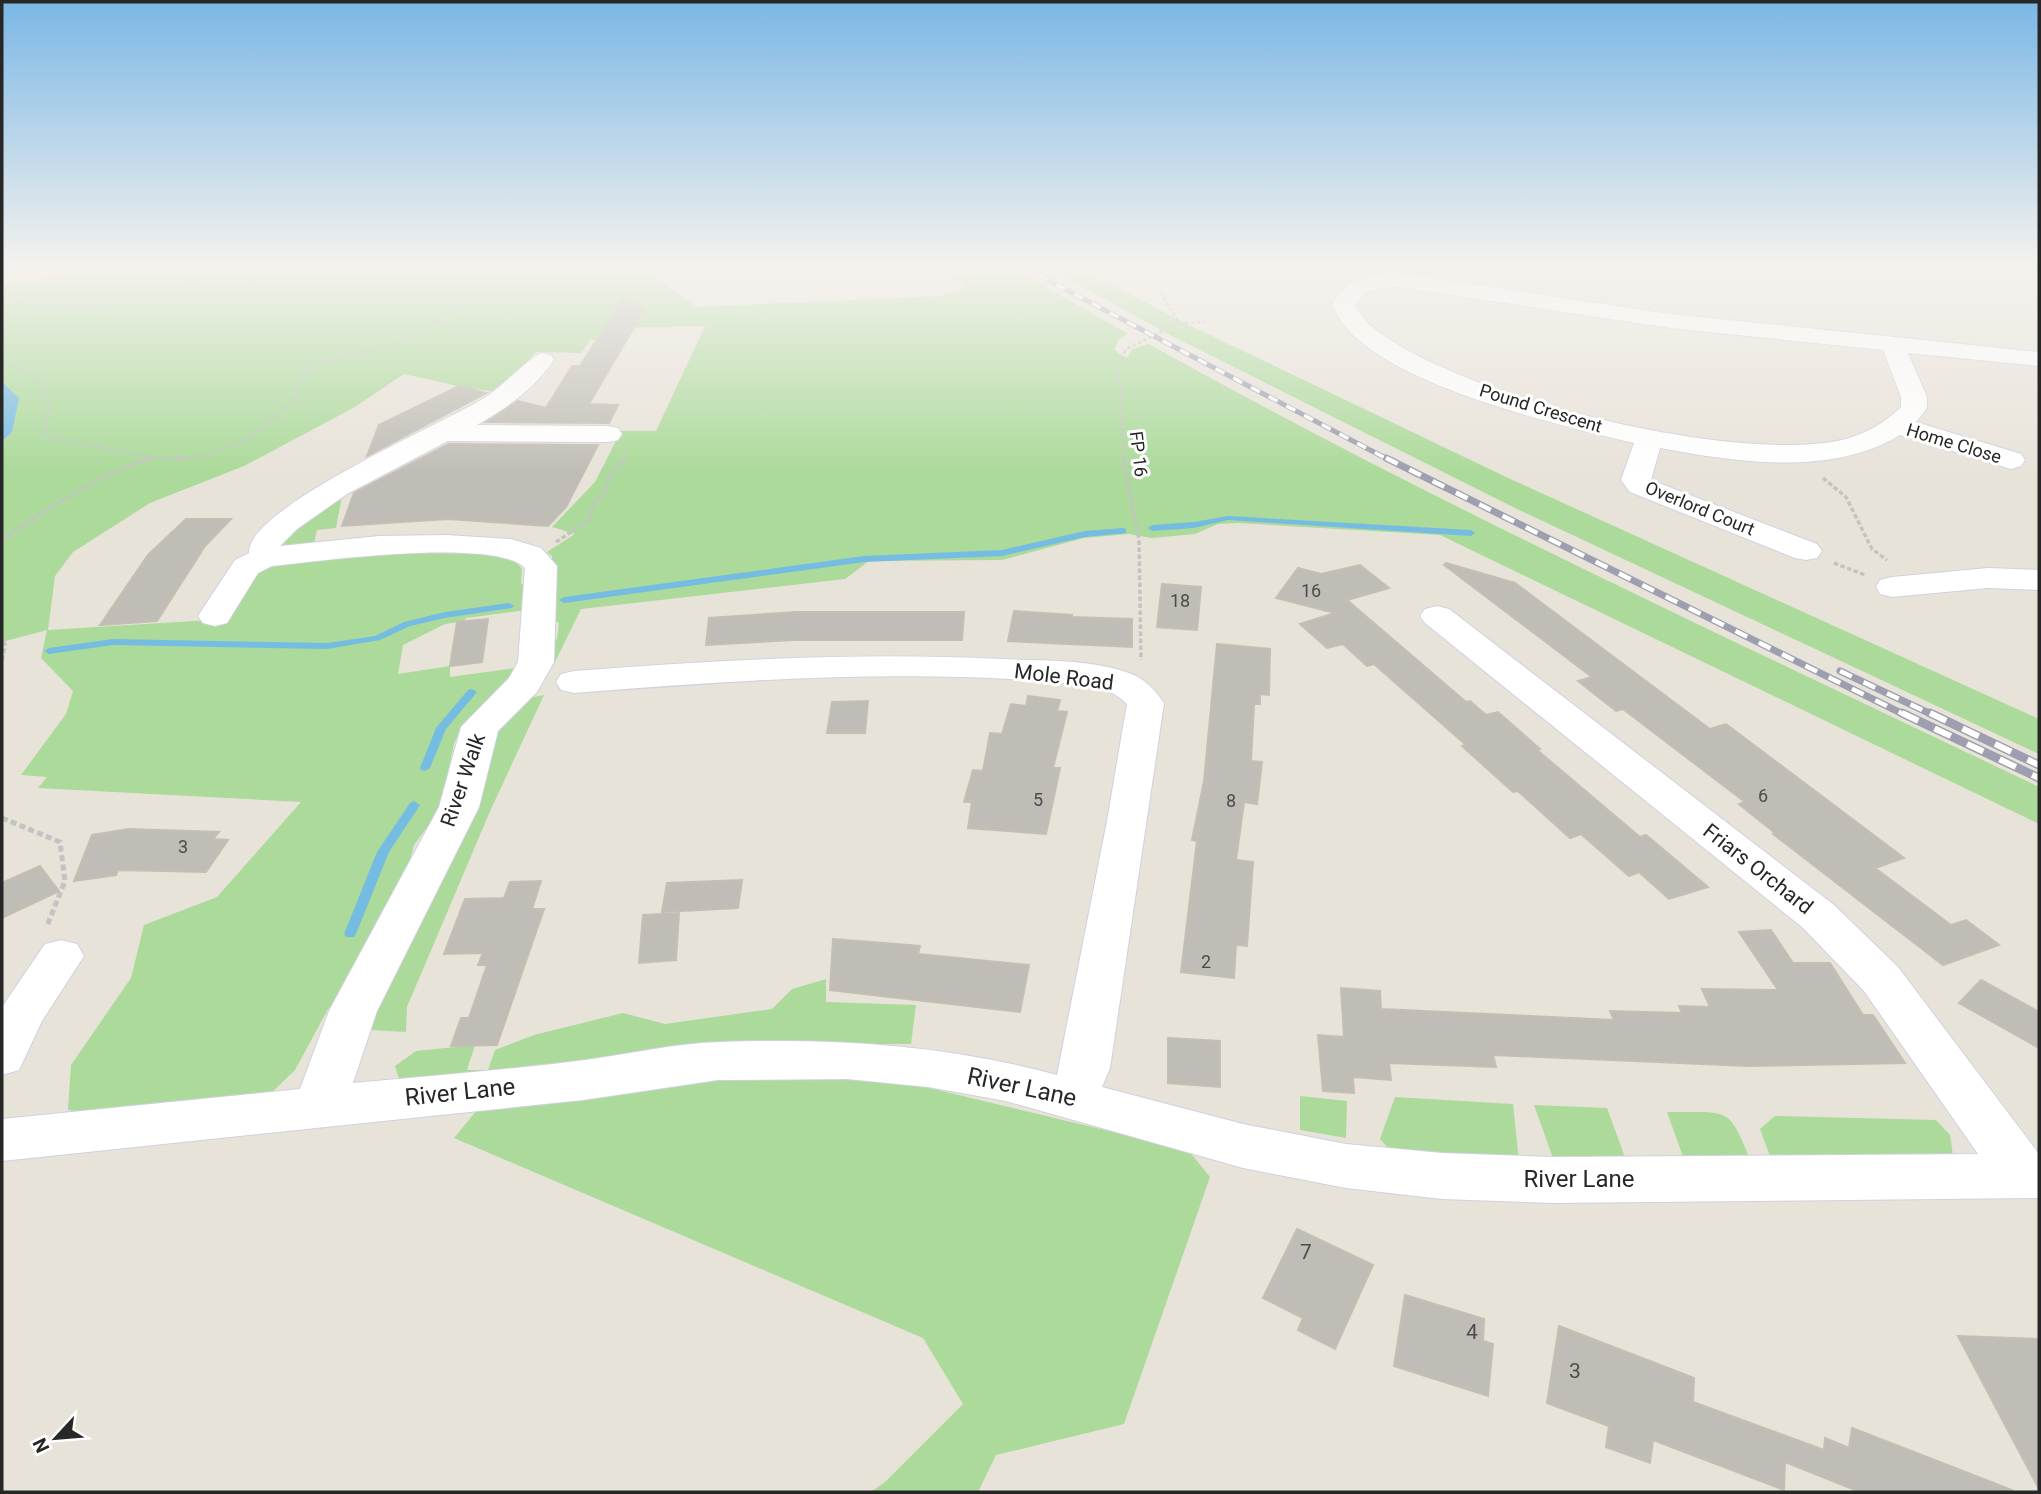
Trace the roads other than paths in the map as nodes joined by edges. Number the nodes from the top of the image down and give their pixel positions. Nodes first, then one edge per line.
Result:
1 (1370, 336) edge
2 (1807, 336) edge
3 (1893, 345) junction
4 (2039, 359) edge
5 (542, 360) dead end
6 (1897, 425) junction
7 (447, 433) junction
8 (608, 434) road end
9 (1649, 438) junction
10 (2011, 460) dead end
11 (1806, 551) road end
12 (265, 557) junction
13 (2039, 580) edge
14 (1907, 585) road end
15 (215, 616) dead end
16 (1437, 616) dead end
17 (574, 682) dead end
18 (61, 957) road end
19 (2, 1056) edge
20 (1073, 1097) junction
21 (317, 1105) junction
22 (2, 1140) edge
23 (2032, 1176) edge

1 - 9 street, Pound Crescent
2 - 3 street, Pound Crescent
3 - 4 street, Pound Crescent
3 - 6 street
5 - 7 street
6 - 9 street, Pound Crescent
6 - 10 street, Home Close
7 - 8 street
7 - 12 street
9 - 11 street, Overlord Court
12 - 15 street
12 - 21 street, River Walk
13 - 14 street
16 - 23 street, Friars Orchard
17 - 20 street, Mole Road
18 - 19 street
20 - 21 street, River Lane
20 - 23 street, River Lane
21 - 22 street, River Lane

